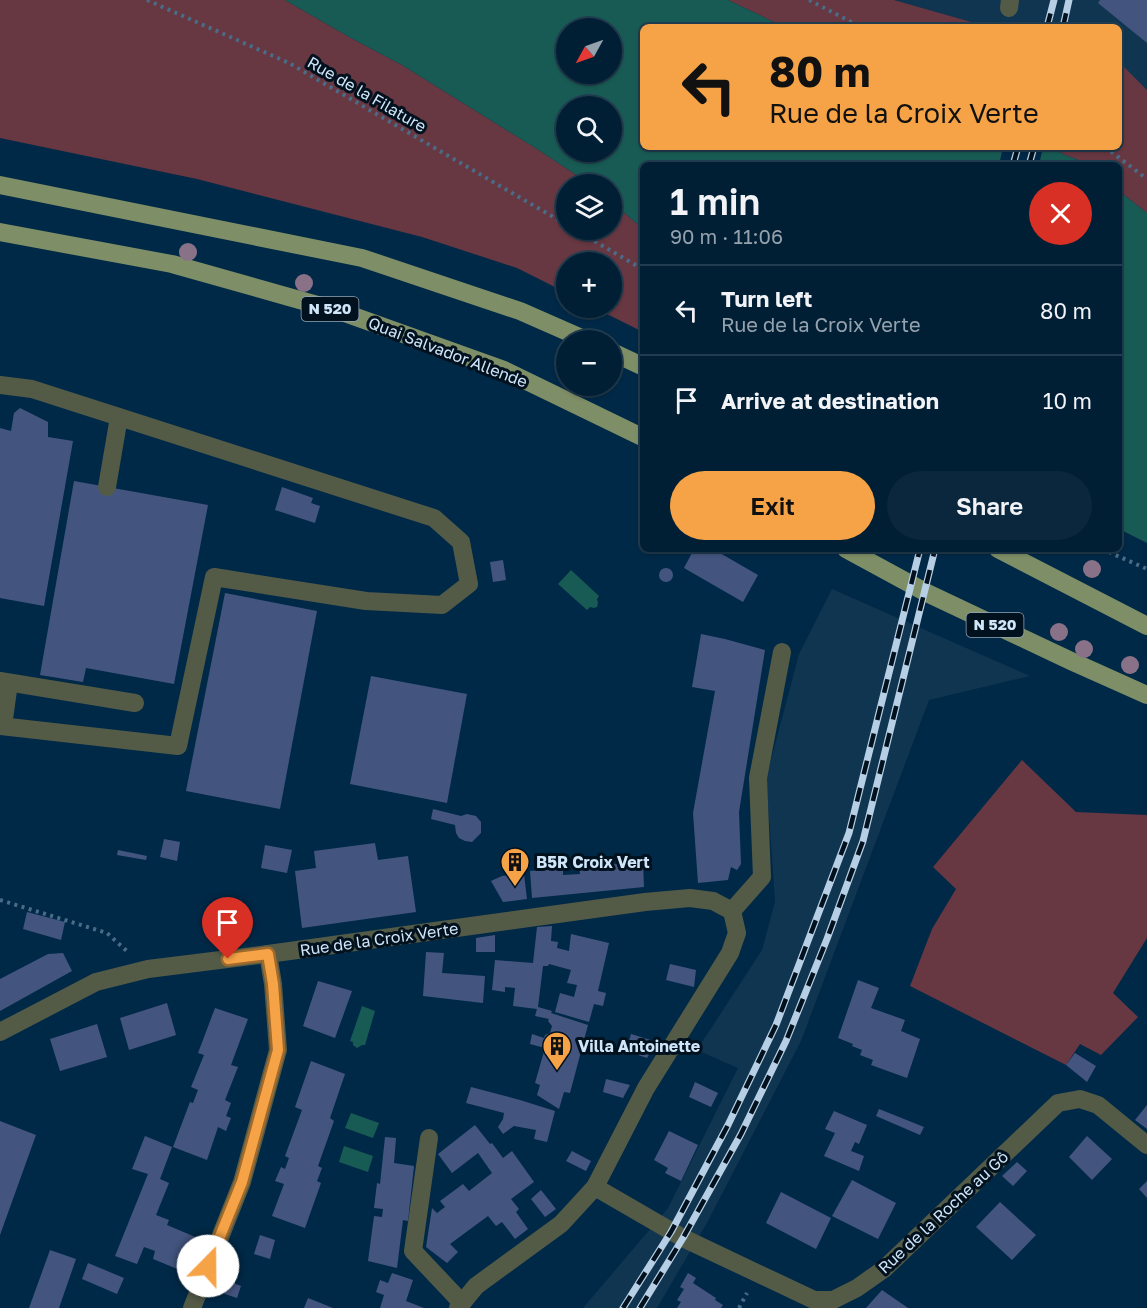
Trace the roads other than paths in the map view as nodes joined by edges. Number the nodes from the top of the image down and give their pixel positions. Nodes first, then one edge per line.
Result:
1 (0, 185) edge
2 (0, 232) edge
3 (563, 330) edge
4 (622, 356) edge
5 (640, 364) edge
6 (0, 385) edge
7 (119, 417) junction
8 (640, 436) edge
9 (107, 487) dead end
10 (852, 552) edge
11 (1004, 552) edge
12 (1147, 626) edge
13 (782, 652) dead end
14 (5, 682) edge
15 (1147, 695) edge
16 (135, 704) dead end
17 (1, 726) edge
18 (732, 911) junction
19 (268, 954) junction
20 (0, 1032) edge
21 (429, 1138) dead end
22 (1147, 1145) edge
23 (595, 1187) junction
24 (837, 1304) edge
25 (460, 1306) edge
26 (192, 1308) edge

1 - 3 main road
2 - 8 main road, Quai Salvador Allende / N 520
4 - 5 main road
6 - 7 street
7 - 9 street
7 - 17 street
10 - 15 main road, N 520
11 - 12 main road
13 - 18 street
14 - 16 street
14 - 17 street
18 - 19 street, Rue de la Croix Verte
18 - 23 street
19 - 20 street, Rue de la Croix Verte
19 - 26 street
21 - 25 street
22 - 24 street, Rue de la Roche au Gô
23 - 24 street, Rue de la Roche au Gô
23 - 25 street

